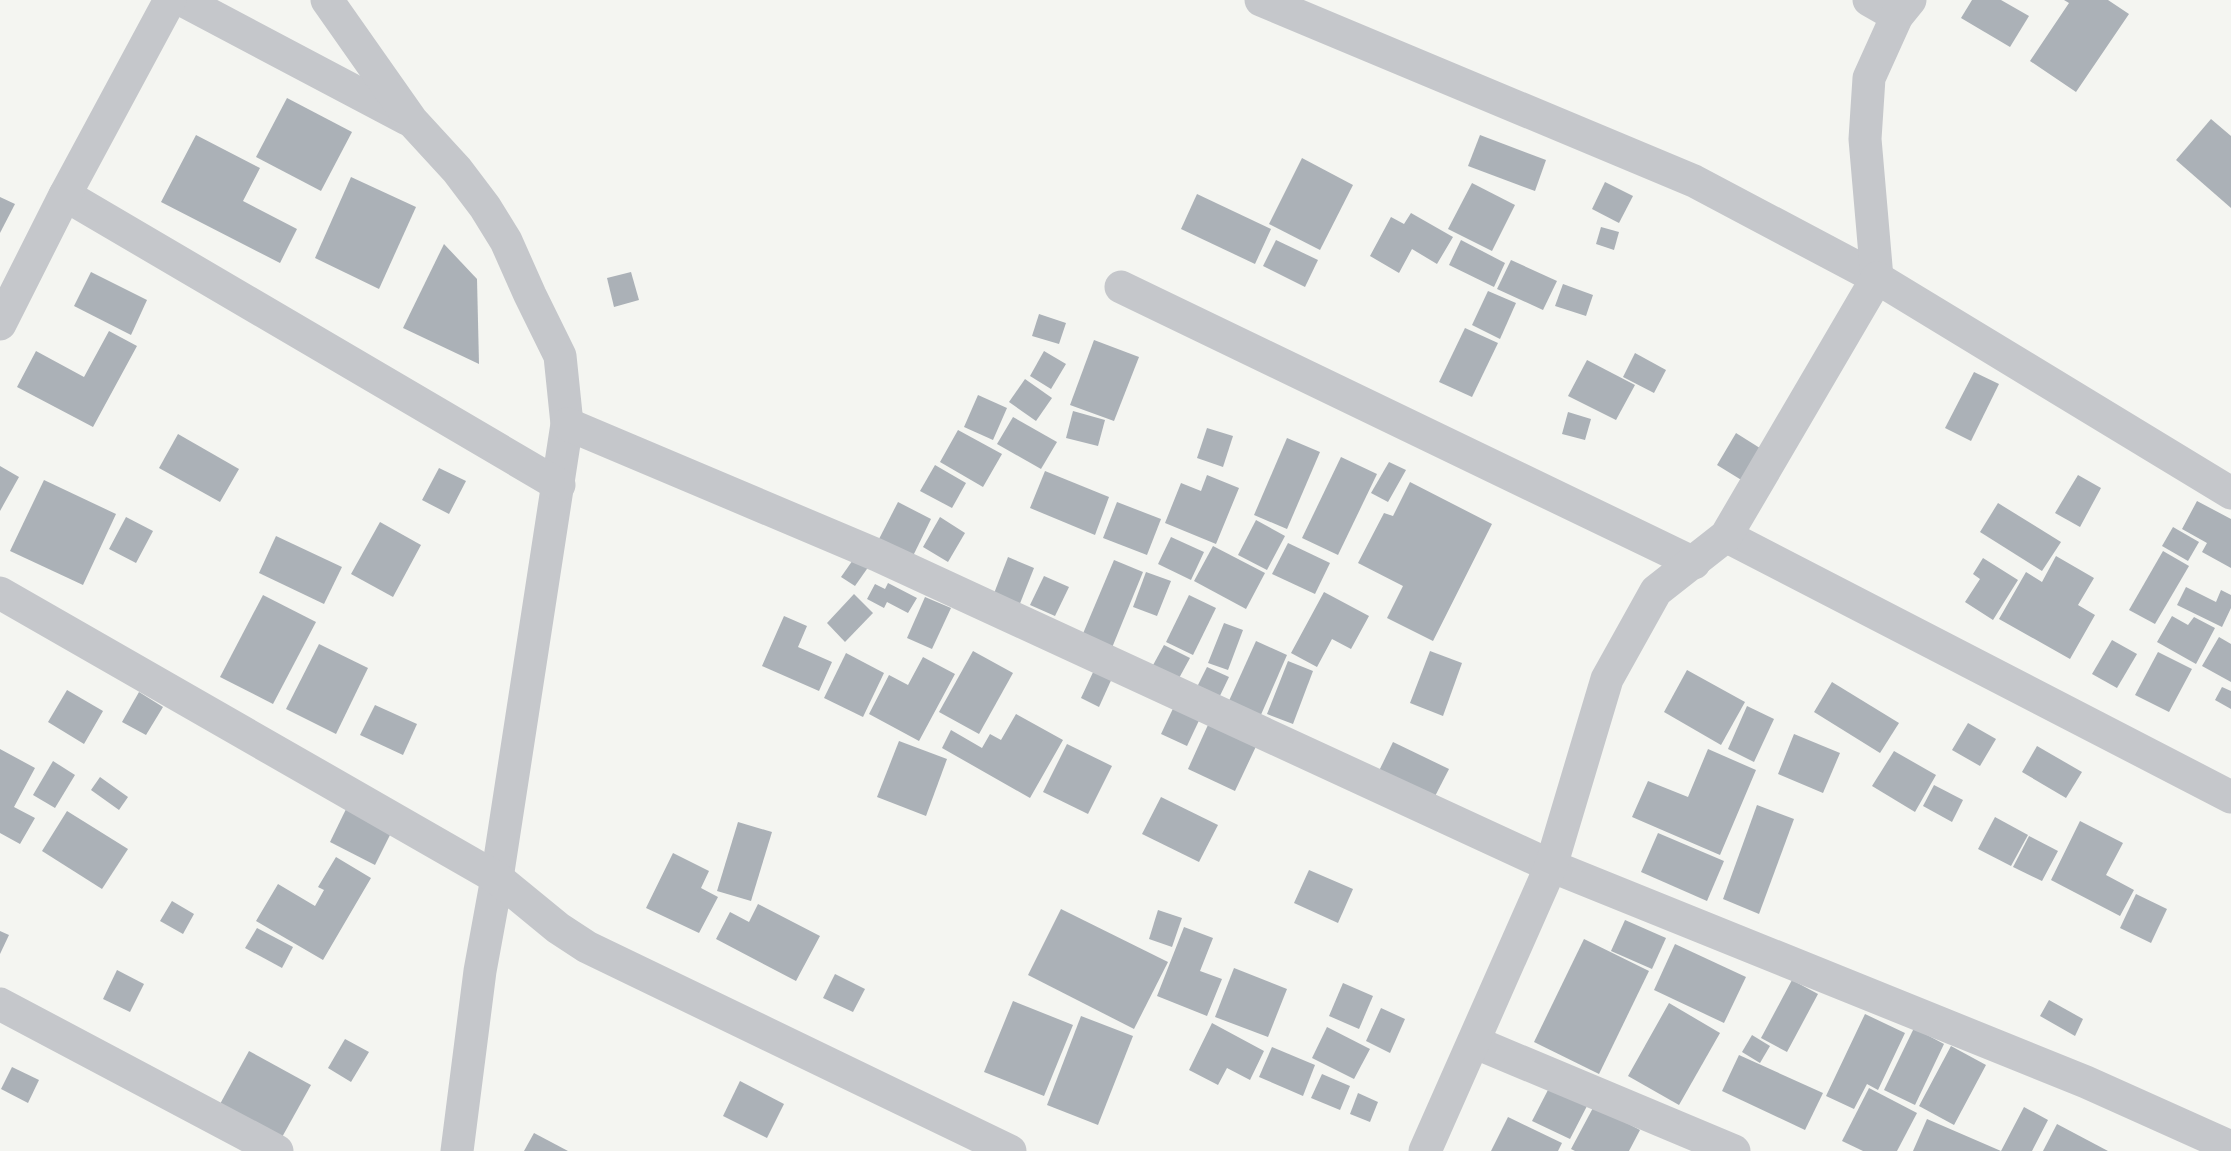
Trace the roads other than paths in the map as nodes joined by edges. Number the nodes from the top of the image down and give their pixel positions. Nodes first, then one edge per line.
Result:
1 (170, 0) edge
2 (182, 0) edge
3 (327, 0) edge
4 (1261, 0) edge
5 (1869, 0) edge
6 (1904, 8) edge
7 (412, 122) junction
8 (65, 195) junction
9 (1876, 278) junction
10 (1121, 287) dead end
11 (0, 324) edge
12 (567, 424) junction
13 (559, 485) junction
14 (2231, 493) edge
15 (1726, 536) junction
16 (1694, 563) junction
17 (0, 593) edge
18 (2231, 797) edge
19 (1551, 866) junction
20 (496, 878) junction
21 (0, 1004) edge
22 (1474, 1042) junction
23 (2231, 1147) edge
24 (277, 1151) edge
25 (457, 1151) edge
26 (1010, 1151) edge
27 (1425, 1151) edge
28 (1734, 1151) edge

1 - 8 street
2 - 7 street
3 - 7 street
4 - 9 street
5 - 6 street
6 - 9 street
7 - 12 street
8 - 11 street
8 - 13 street
9 - 14 street
9 - 15 street
10 - 16 street
12 - 13 street
12 - 19 street
13 - 20 street
15 - 16 street
15 - 18 street
16 - 19 street
17 - 20 street
19 - 22 street
19 - 23 street
20 - 25 street
20 - 26 street
21 - 24 street
22 - 27 street
22 - 28 street

